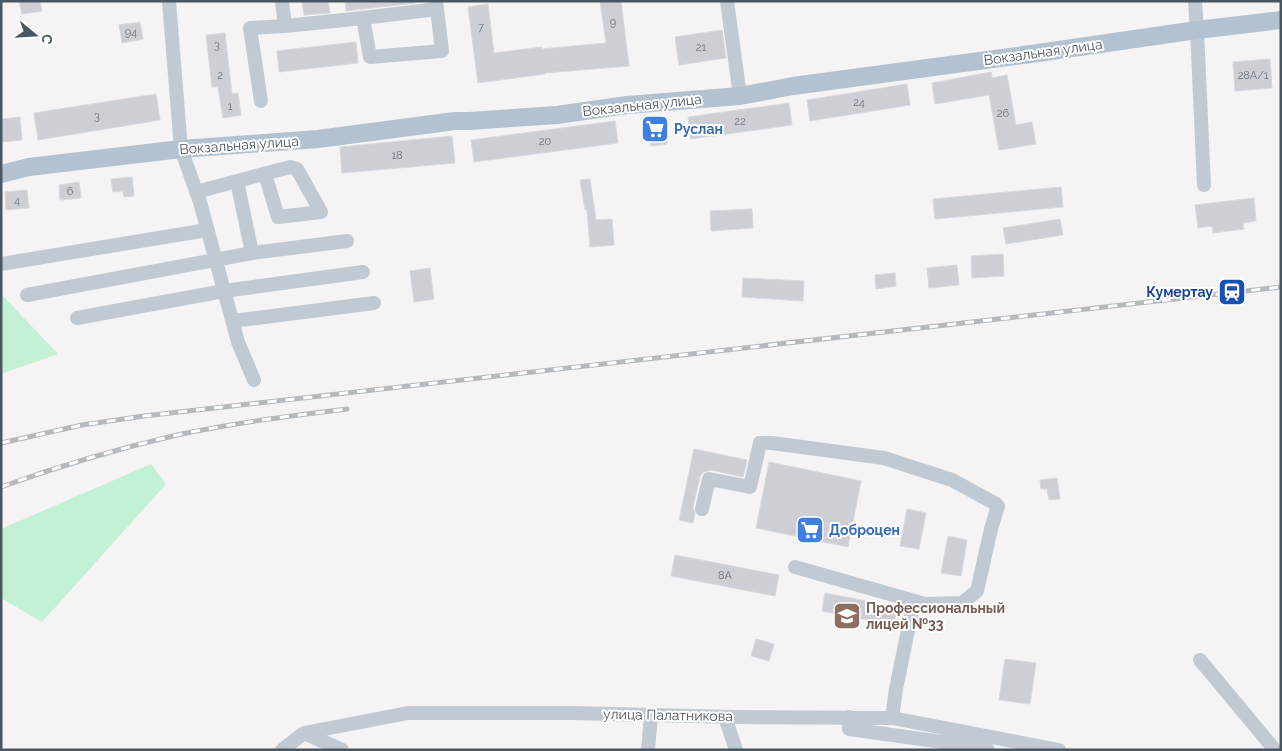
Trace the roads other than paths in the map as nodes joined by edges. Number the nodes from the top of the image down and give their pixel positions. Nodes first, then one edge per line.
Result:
1 (169, 1) edge
2 (282, 1) edge
3 (727, 1) edge
4 (1195, 1) edge
5 (436, 5) edge
6 (363, 18) junction
7 (1281, 20) edge
8 (284, 26) junction
9 (1197, 30) junction
10 (740, 96) junction
11 (261, 101) dead end
12 (181, 149) junction
13 (1, 174) edge
14 (265, 174) dead end
15 (237, 181) junction
16 (1204, 185) dead end
17 (196, 192) junction
18 (207, 230) junction
19 (347, 240) dead end
20 (252, 253) junction
21 (216, 261) junction
22 (1, 264) edge
23 (363, 272) dead end
24 (224, 291) junction
25 (28, 295) dead end
26 (374, 303) dead end
27 (77, 318) dead end
28 (232, 321) junction
29 (254, 380) dead end
30 (702, 509) dead end
31 (795, 568) dead end
32 (914, 601) junction
33 (1200, 660) dead end
34 (651, 715) junction
35 (725, 716) junction
36 (849, 717) junction
37 (892, 718) junction
38 (311, 740) edge
39 (970, 748) edge
40 (282, 750) edge
41 (342, 750) edge
42 (648, 750) edge
43 (736, 750) edge
44 (988, 750) edge
45 (1059, 750) edge
46 (1275, 750) edge

1 - 12 street
2 - 8 street
3 - 10 street
4 - 9 street
5 - 6 street
5 - 6 street
6 - 8 street
7 - 9 main road, Вокзальная улица
8 - 11 street
9 - 10 main road, Вокзальная улица
9 - 16 street
10 - 12 main road, Вокзальная улица
12 - 13 main road, Вокзальная улица
12 - 17 street
14 - 15 street
15 - 17 street
15 - 20 street
17 - 18 street
18 - 21 street
18 - 22 street
19 - 20 street
20 - 21 street
21 - 24 street
21 - 25 street
23 - 24 street
24 - 27 street
24 - 28 street
26 - 28 street
28 - 29 street
30 - 32 street
31 - 32 street
32 - 37 street
33 - 46 street
34 - 35 street, улица Палатникова
34 - 38 street, улица Палатникова
34 - 42 street
35 - 36 street, улица Палатникова
35 - 43 street
36 - 37 street, улица Палатникова
36 - 39 street
37 - 45 street, улица Палатникова
38 - 40 street, улица Палатникова
38 - 41 street
39 - 44 street

